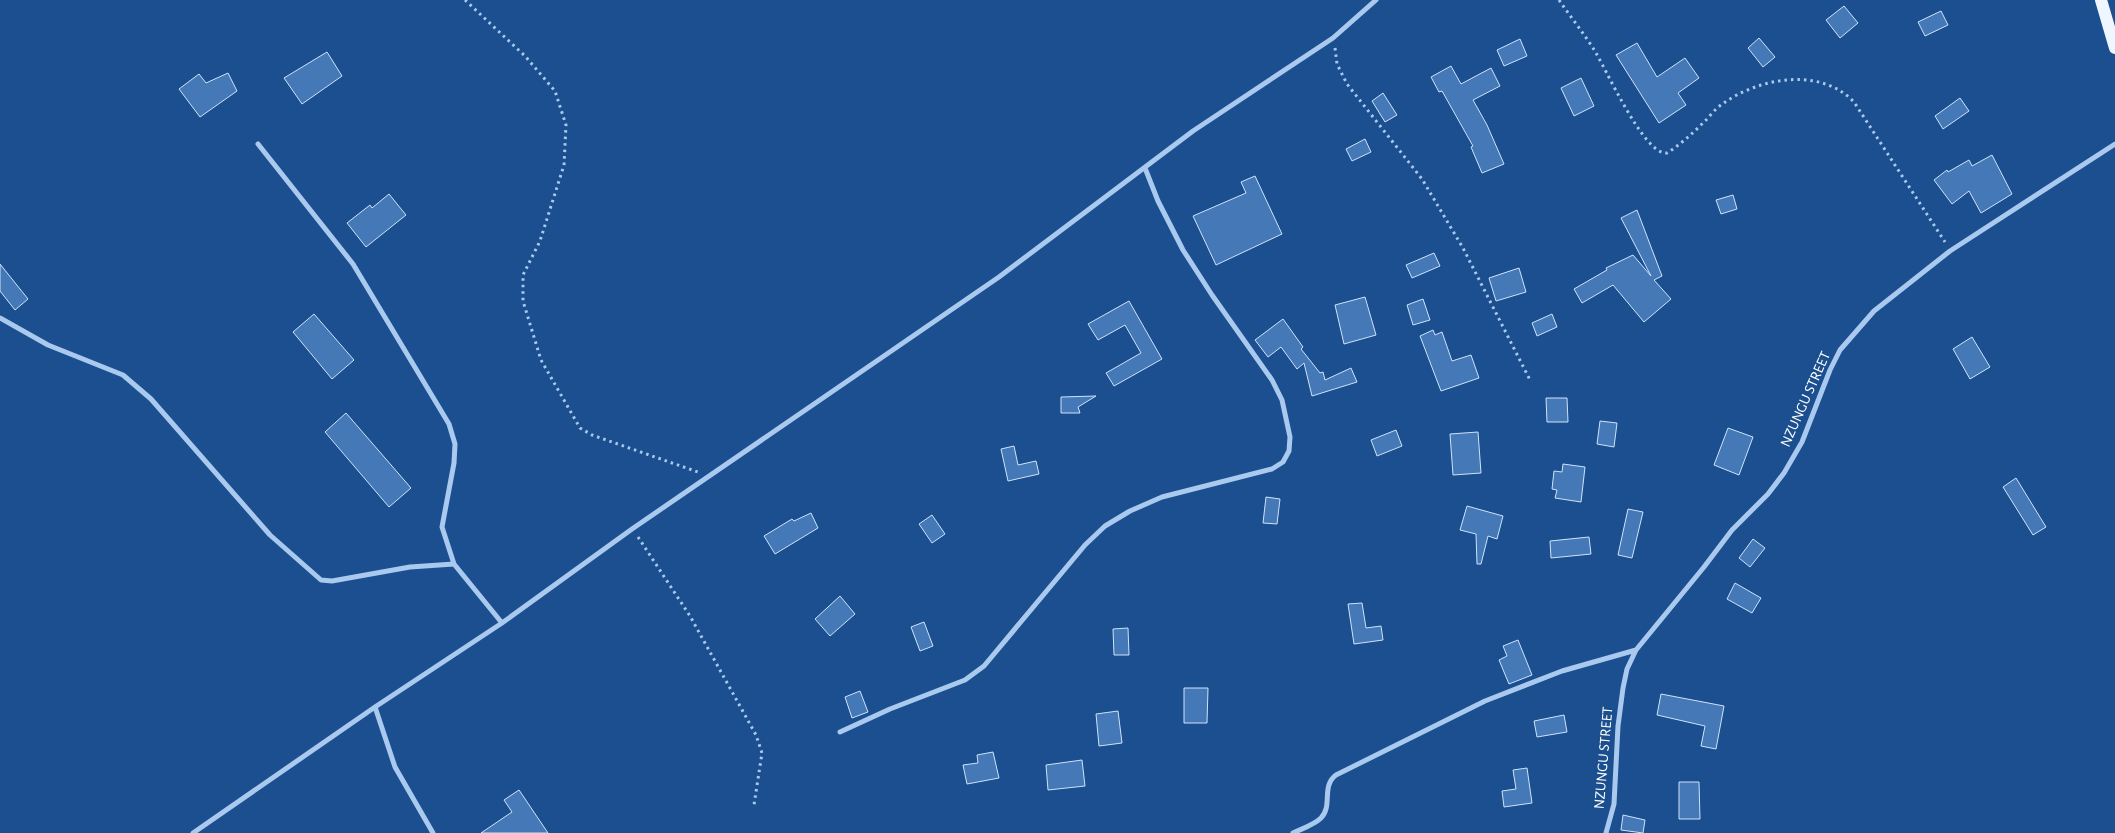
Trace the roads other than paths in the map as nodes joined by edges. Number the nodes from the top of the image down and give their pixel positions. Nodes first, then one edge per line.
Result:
1 (1376, 0) edge
2 (2101, 0) edge
3 (2115, 48) edge
4 (258, 144) dead end
5 (2115, 144) edge
6 (1145, 168) junction
7 (0, 318) edge
8 (454, 564) junction
9 (502, 623) junction
10 (1636, 650) junction
11 (375, 707) junction
12 (840, 732) dead end
13 (193, 833) edge
14 (432, 833) edge
15 (1293, 833) edge
16 (1606, 833) edge

1 - 6 street
2 - 3 main road
4 - 8 street
5 - 10 street, NZUNGU STREET
6 - 9 street
6 - 12 street
7 - 8 street
8 - 9 street
9 - 11 street
10 - 15 street
10 - 16 street, NZUNGU STREET
11 - 13 street
11 - 14 street

